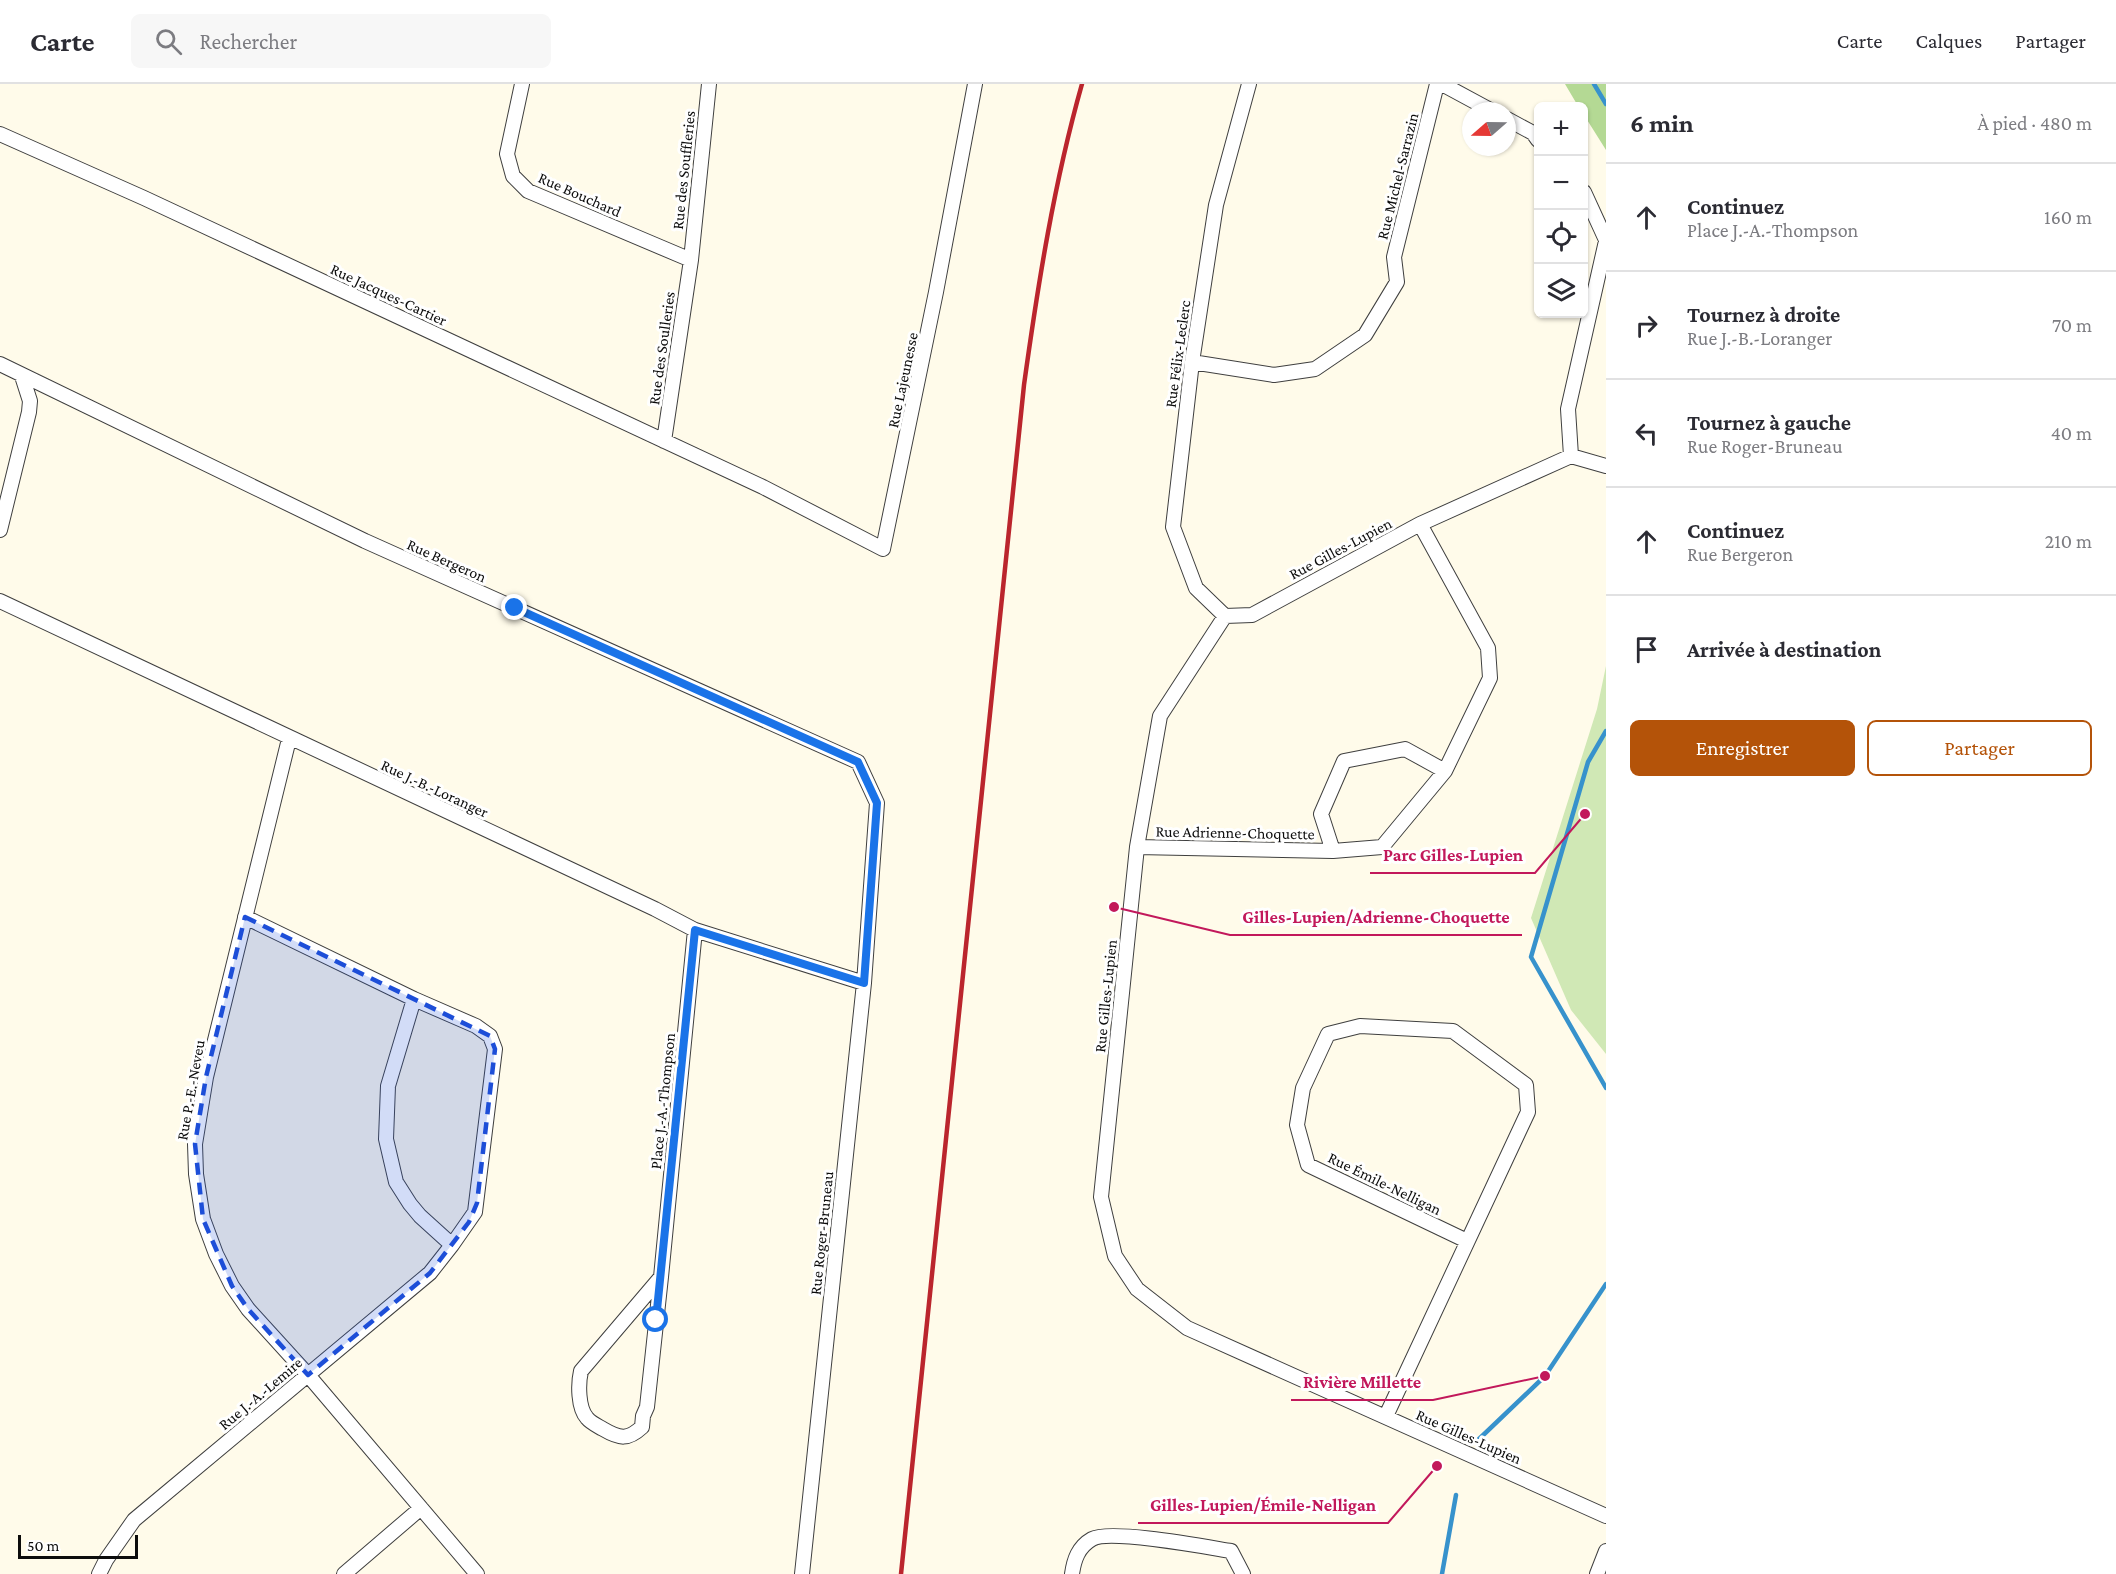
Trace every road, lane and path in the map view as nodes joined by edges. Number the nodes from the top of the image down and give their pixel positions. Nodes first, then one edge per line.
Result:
1 (522, 84) edge
2 (709, 84) edge
3 (975, 84) edge
4 (1249, 84) edge
5 (1437, 84) edge
6 (1442, 84) edge
7 (1475, 102) edge
8 (1516, 124) edge
9 (0, 134) edge
10 (1534, 134) edge
11 (1588, 201) edge
12 (1606, 240) edge
13 (691, 260) junction
14 (1192, 362) junction
15 (0, 364) edge
16 (22, 376) junction
17 (664, 441) junction
18 (1571, 456) junction
19 (1606, 466) edge
20 (763, 487) joint
21 (1420, 524) junction
22 (0, 530) edge
23 (0, 601) edge
24 (1225, 616) junction
25 (289, 739) junction
26 (1445, 771) junction
27 (1137, 847) junction
28 (1333, 851) junction
29 (870, 895) joint
30 (245, 917) junction
31 (695, 930) junction
32 (864, 983) junction
33 (414, 999) junction
34 (1467, 1241) junction
35 (452, 1245) junction
36 (661, 1276) junction
37 (308, 1375) junction
38 (1386, 1416) junction
39 (421, 1508) junction
40 (1606, 1516) edge
41 (1606, 1551) edge
42 (99, 1574) edge
43 (344, 1574) edge
44 (477, 1574) edge
45 (802, 1574) edge
46 (1072, 1574) edge
47 (1244, 1574) edge
48 (1597, 1574) edge

1 - 13 street, Rue Bouchard
2 - 13 street, Rue des Souffleries
3 - 20 street, Rue Lajeunesse
4 - 14 street, Rue Félix-Leclerc
5 - 14 street, Rue Michel-Sarrazin
6 - 7 street
8 - 10 street
9 - 17 street, Rue Jacques-Cartier
11 - 12 street
12 - 18 street
13 - 17 street, Rue des Soulleries
14 - 24 street, Rue Félix-Leclerc
15 - 16 street, Rue Bergeron
16 - 22 street
16 - 29 street, Rue Bergeron
17 - 20 street, Rue Jacques-Cartier
18 - 19 street
18 - 21 street, Rue Gilles-Lupien
21 - 24 street, Rue Gilles-Lupien
21 - 26 street, Rue Adrienne-Choquette
23 - 25 street, Rue J.-B.-Loranger
24 - 27 street, Rue Gilles-Lupien
25 - 30 street, Rue P.-E.-Neveu
25 - 31 street, Rue J.-B.-Loranger
26 - 28 street, Rue Adrienne-Choquette
26 - 28 street, Rue Adrienne-Choquette
27 - 28 street, Rue Adrienne-Choquette
27 - 38 street, Rue Gilles-Lupien
29 - 32 street, Rue Roger-Bruneau
30 - 33 street, Rue J.-A.-Lemire
30 - 37 street, Rue P.-E.-Neveu
31 - 32 street, Rue J.-B.-Loranger
31 - 36 street, Place J.-A.-Thompson
32 - 45 street, Rue Roger-Bruneau
33 - 35 street
33 - 35 street, Rue J.-A.-Lemire
34 - 34 street, Rue Émile-Nelligan
34 - 38 street, Rue Émile-Nelligan
35 - 37 street, Rue J.-A.-Lemire
36 - 36 street, Place J.-A.-Thompson
37 - 39 street, Rue P.-E.-Neveu
37 - 42 street, Rue J.-A.-Lemire
38 - 40 street, Rue Gilles-Lupien
39 - 43 street
39 - 44 street, Rue P.-E.-Neveu
41 - 48 street
46 - 47 street

